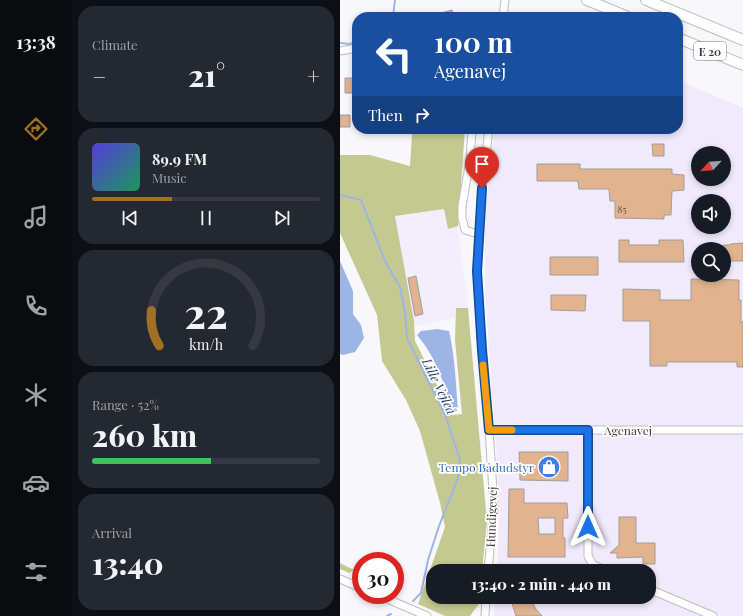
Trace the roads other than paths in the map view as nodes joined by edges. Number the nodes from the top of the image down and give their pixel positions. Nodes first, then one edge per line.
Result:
1 (505, 0) edge
2 (587, 0) edge
3 (646, 0) edge
4 (504, 12) edge
5 (616, 12) edge
6 (675, 12) edge
7 (683, 15) edge
8 (683, 40) edge
9 (743, 40) edge
10 (352, 49) edge
11 (340, 51) edge
12 (743, 65) edge
13 (472, 134) edge
14 (488, 134) edge
15 (478, 234) junction
16 (489, 430) junction
17 (588, 430) junction
18 (743, 430) edge
19 (489, 564) edge
20 (592, 564) edge
21 (340, 579) edge
22 (352, 584) edge
23 (656, 592) edge
24 (399, 604) edge
25 (486, 604) edge
26 (427, 616) edge
27 (485, 616) edge
28 (713, 616) edge

1 - 4 street
2 - 5 highway
3 - 6 highway, E 20
7 - 9 highway, E 20
8 - 12 highway, E 20
10 - 11 street
13 - 15 street
14 - 15 street, Hundigevej
15 - 16 street, Hundigevej
16 - 17 street, Agenavej
16 - 19 street, Hundigevej
17 - 18 street, Agenavej
17 - 20 street
21 - 22 street
23 - 28 street
24 - 26 street
25 - 27 street

